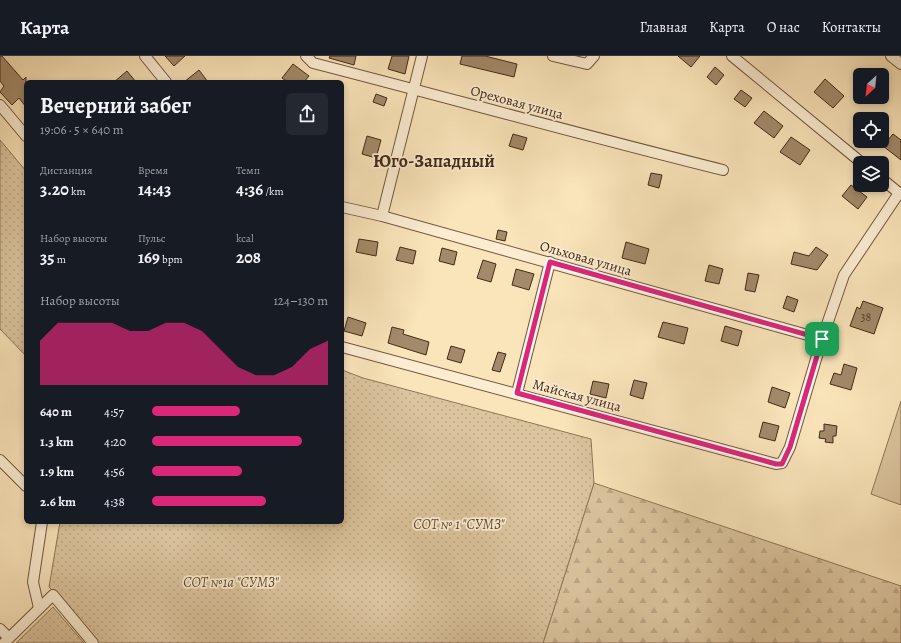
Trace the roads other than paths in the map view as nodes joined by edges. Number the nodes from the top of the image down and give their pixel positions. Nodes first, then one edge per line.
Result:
1 (145, 56) edge
2 (306, 56) edge
3 (422, 56) edge
4 (553, 56) edge
5 (594, 56) edge
6 (732, 56) edge
7 (891, 56) edge
8 (901, 64) edge
9 (164, 80) edge
10 (414, 89) junction
11 (0, 106) edge
12 (24, 134) edge
13 (853, 156) edge
14 (723, 170) dead end
15 (889, 184) edge
16 (900, 193) edge
17 (344, 207) edge
18 (382, 216) junction
19 (550, 262) junction
20 (822, 339) junction
21 (344, 348) edge
22 (517, 393) junction
23 (0, 460) edge
24 (24, 484) edge
25 (42, 524) edge
26 (40, 608) junction
27 (0, 629) edge
28 (6, 640) edge
29 (93, 643) edge

1 - 9 street
2 - 10 street, Ореховая улица
3 - 10 street
4 - 5 street
6 - 13 street
7 - 8 street
10 - 14 street, Ореховая улица
10 - 18 street
11 - 12 street
15 - 16 street
16 - 20 street
17 - 18 street, Ольховая улица
18 - 19 street, Ольховая улица
19 - 20 street, Ольховая улица
19 - 22 street
20 - 22 street, Майская улица
21 - 22 street, Майская улица
23 - 24 street
25 - 26 street
26 - 28 street
26 - 29 street
27 - 28 street

